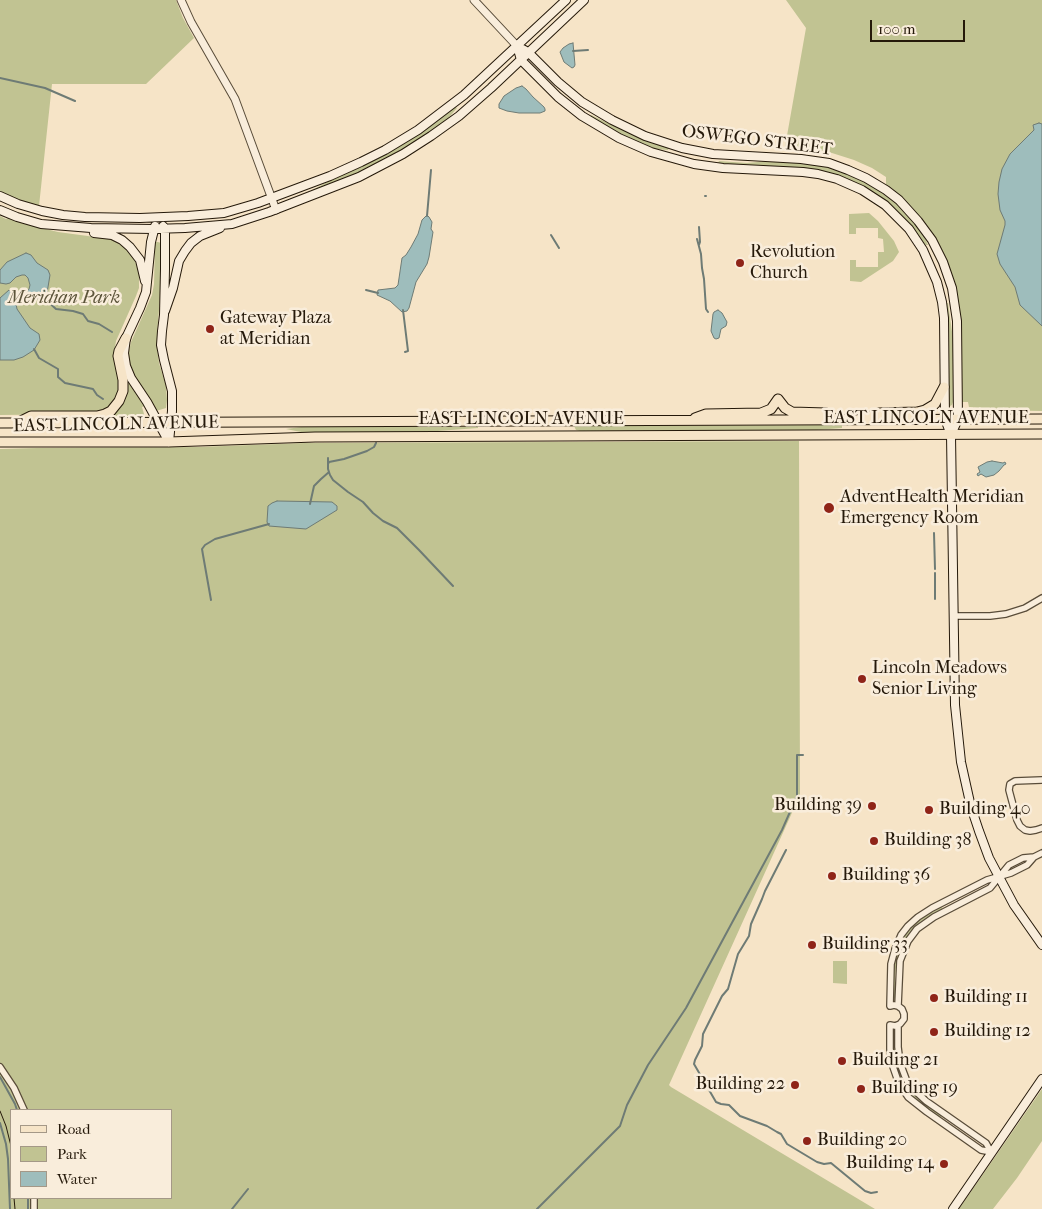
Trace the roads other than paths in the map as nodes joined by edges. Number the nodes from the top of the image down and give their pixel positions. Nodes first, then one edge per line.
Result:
1 (181, 0) edge
2 (474, 0) edge
3 (566, 0) edge
4 (584, 0) edge
5 (517, 46) junction
6 (528, 52) junction
7 (521, 60) junction
8 (0, 196) edge
9 (271, 198) junction
10 (0, 210) edge
11 (276, 210) junction
12 (159, 217) junction
13 (41, 224) junction
14 (232, 224) junction
15 (153, 229) junction
16 (165, 229) junction
17 (146, 292) junction
18 (164, 315) junction
19 (126, 338) junction
20 (944, 387) junction
21 (945, 419) junction
22 (958, 419) junction
23 (1042, 419) edge
24 (690, 420) junction
25 (836, 420) junction
26 (861, 420) junction
27 (171, 422) junction
28 (0, 423) edge
29 (17, 423) junction
30 (158, 423) junction
31 (1042, 434) edge
32 (951, 435) junction
33 (0, 442) edge
34 (169, 442) junction
35 (1042, 598) edge
36 (954, 616) junction
37 (1042, 780) edge
38 (1042, 828) edge
39 (1042, 853) edge
40 (999, 876) junction
41 (1042, 945) edge
42 (898, 1006) junction
43 (898, 1025) junction
44 (0, 1067) edge
45 (1042, 1079) edge
46 (24, 1109) edge
47 (992, 1152) junction
48 (953, 1209) edge

1 - 9 street
2 - 5 street
3 - 5 main road
4 - 6 main road
5 - 6 main road, OSWEGO STREET
5 - 7 main road, OSWEGO STREET
5 - 9 main road
6 - 7 main road
6 - 22 main road, OSWEGO STREET
7 - 11 main road
7 - 20 main road, OSWEGO STREET
8 - 12 main road
9 - 11 street
9 - 12 main road
10 - 13 main road
11 - 14 main road
12 - 15 main road
12 - 16 main road
13 - 15 main road
13 - 17 main road
14 - 16 main road
14 - 18 main road
15 - 16 main road
15 - 17 main road
16 - 18 main road
17 - 19 main road
18 - 27 main road
19 - 29 main road
19 - 30 main road
20 - 21 main road, OSWEGO STREET
20 - 26 main road
21 - 22 main road, EAST LINCOLN AVENUE
21 - 26 main road, EAST LINCOLN AVENUE
21 - 32 main road, OSWEGO STREET
22 - 23 main road, EAST LINCOLN AVENUE
22 - 32 main road, OSWEGO STREET
24 - 25 main road, EAST LINCOLN AVENUE
24 - 25 main road
24 - 27 main road, EAST LINCOLN AVENUE
25 - 26 main road, EAST LINCOLN AVENUE
27 - 30 main road, EAST LINCOLN AVENUE
27 - 34 main road
28 - 29 main road, EAST LINCOLN AVENUE
29 - 30 main road, EAST LINCOLN AVENUE
30 - 34 main road
31 - 32 main road, EAST LINCOLN AVENUE
32 - 34 main road, EAST LINCOLN AVENUE
32 - 36 main road, OSWEGO STREET
33 - 34 main road, EAST LINCOLN AVENUE
35 - 36 street
36 - 40 main road, OSWEGO STREET
37 - 38 street
39 - 40 street
40 - 41 main road, OSWEGO STREET
40 - 42 street
40 - 42 street
42 - 43 street
43 - 47 street
43 - 47 street
44 - 46 street
45 - 47 main road
47 - 48 main road

